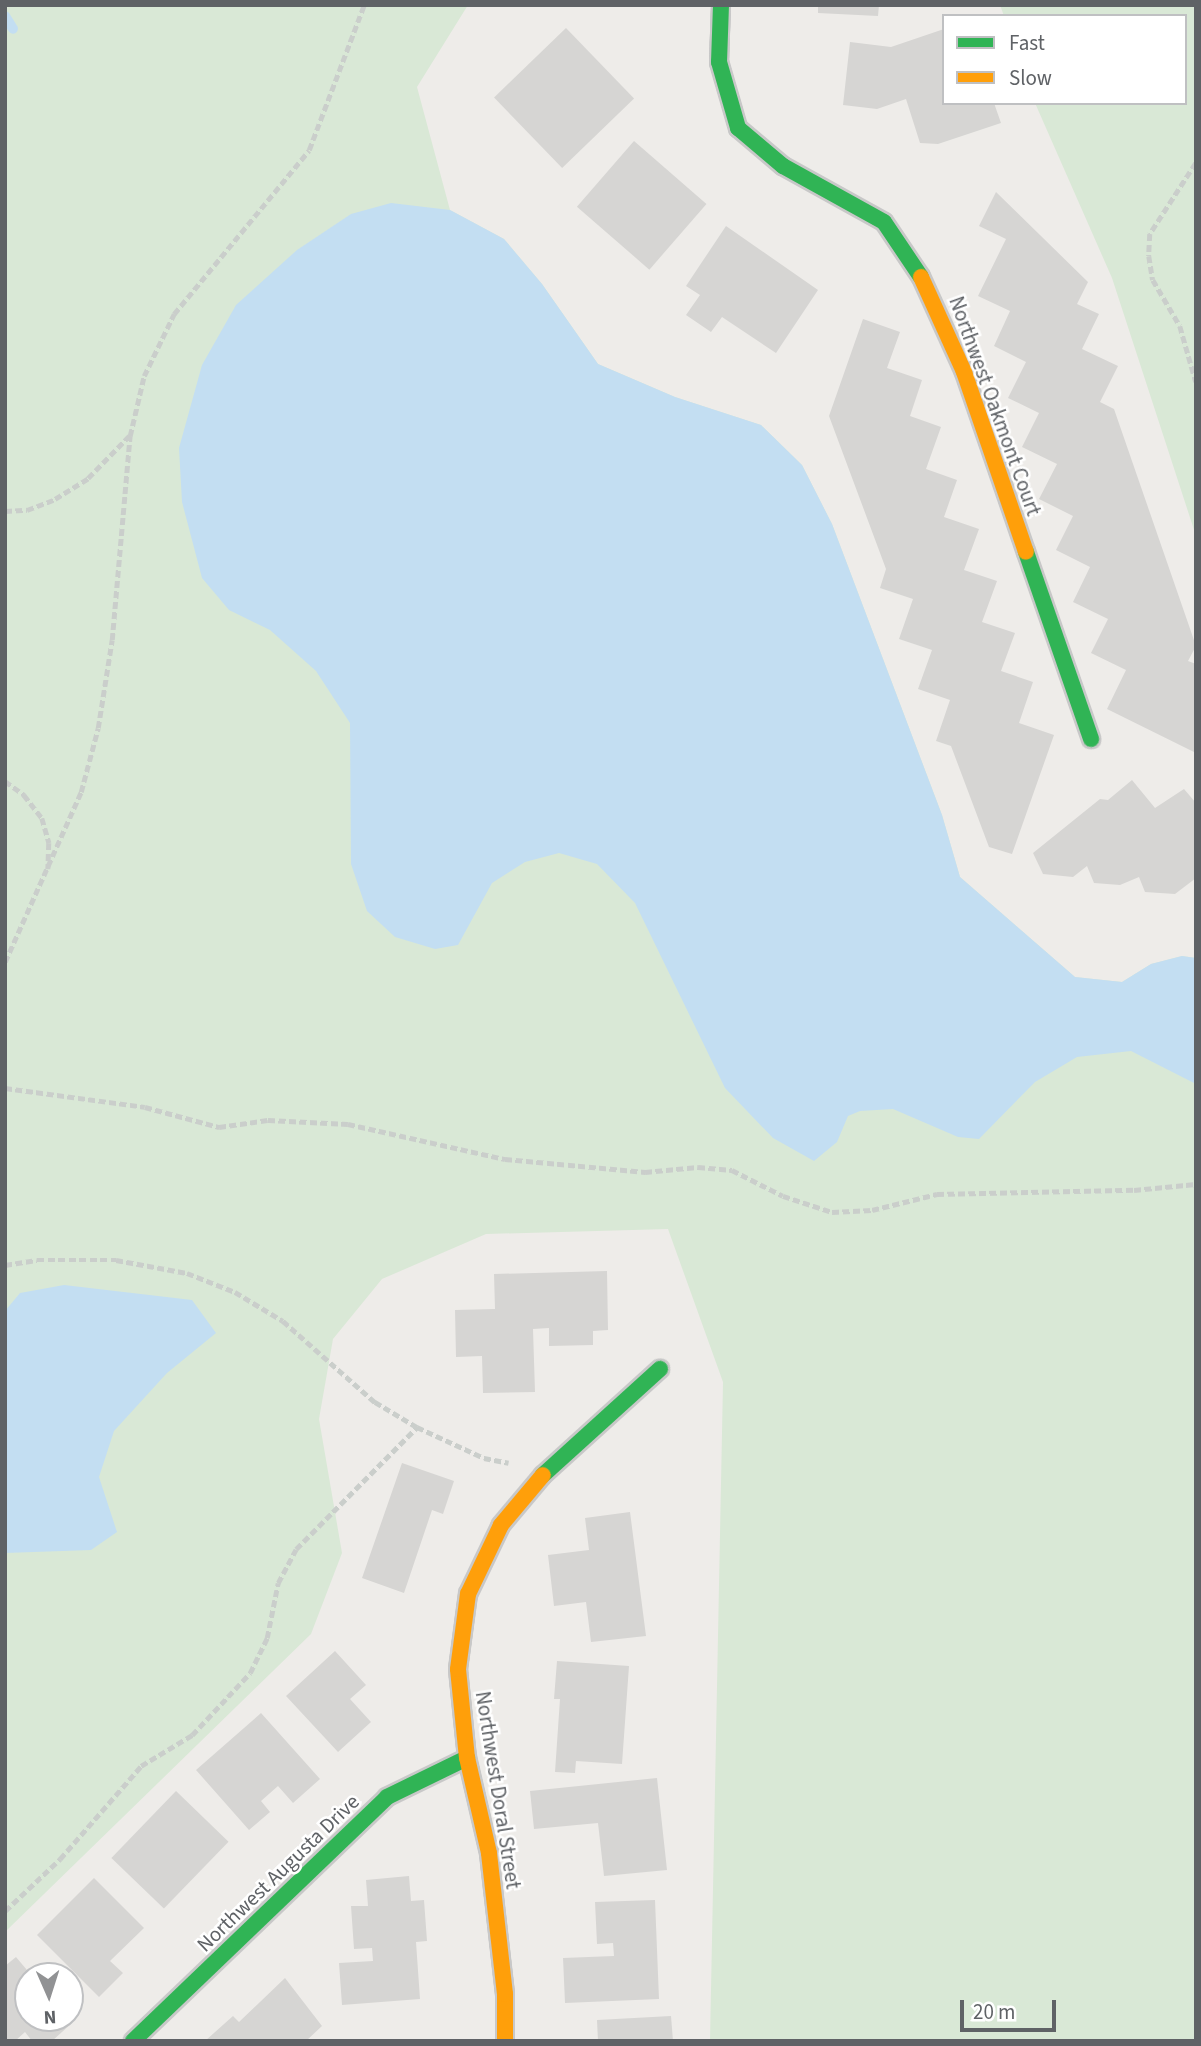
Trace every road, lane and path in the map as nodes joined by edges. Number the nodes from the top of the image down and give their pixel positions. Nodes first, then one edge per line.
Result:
1 (364, 5) edge
2 (721, 5) edge
3 (1196, 163) edge
4 (1196, 382) edge
5 (130, 436) junction
6 (5, 511) edge
7 (1091, 739) dead end
8 (5, 781) edge
9 (48, 873) junction
10 (5, 962) edge
11 (5, 1088) edge
12 (1196, 1184) edge
13 (5, 1265) edge
14 (660, 1369) dead end
15 (417, 1427) junction
16 (547, 1471) junction
17 (467, 1758) junction
18 (5, 1911) edge
19 (133, 2041) edge
20 (505, 2041) edge

1 - 5 path
2 - 7 street, Northwest Oakmont Court
3 - 4 path
5 - 6 path
5 - 9 path
8 - 9 path
9 - 10 path
11 - 12 path
13 - 15 path
14 - 16 street, Northwest Doral Street
15 - 16 path
15 - 18 path
16 - 17 street, Northwest Doral Street
17 - 19 street, Northwest Augusta Drive
17 - 20 street, Northwest Doral Street

